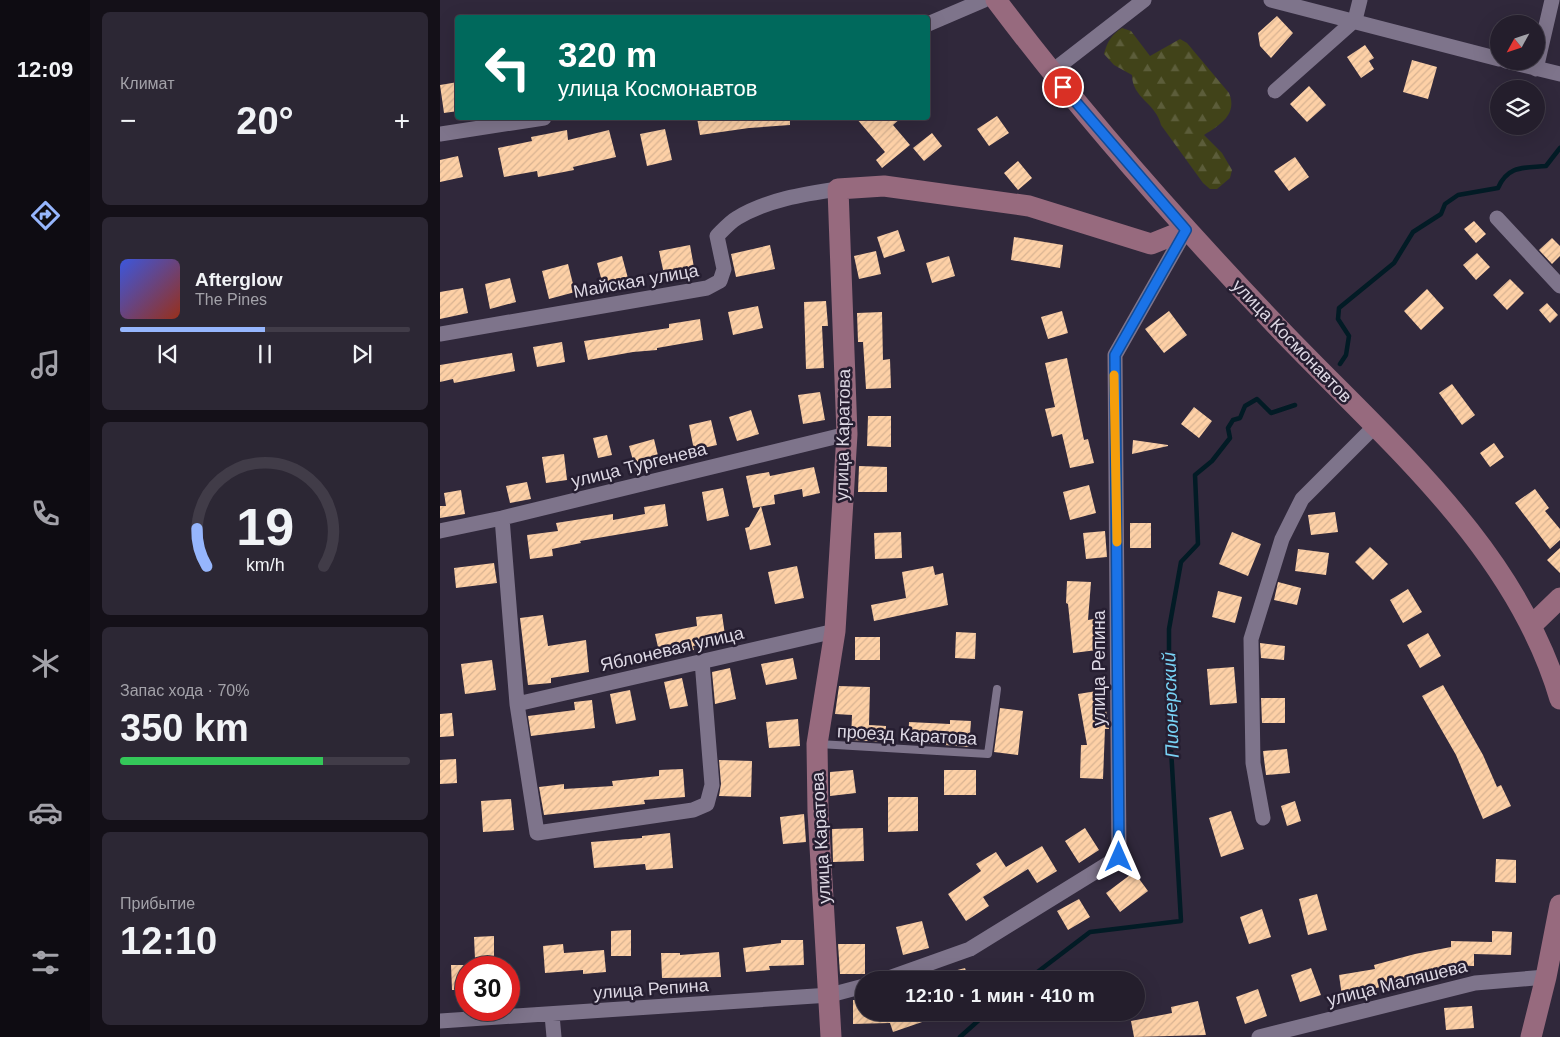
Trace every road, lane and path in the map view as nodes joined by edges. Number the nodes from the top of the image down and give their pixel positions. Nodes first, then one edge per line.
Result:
1 (984, 0) edge
2 (996, 0) edge
3 (1144, 0) edge
4 (1271, 0) edge
5 (1360, 0) edge
6 (1552, 0) edge
7 (1355, 20) junction
8 (930, 23) edge
9 (1545, 30) edge
10 (1490, 57) edge
11 (1541, 70) edge
12 (1050, 72) junction
13 (1560, 74) edge
14 (1274, 90) dead end
15 (531, 120) edge
16 (440, 134) edge
17 (838, 189) junction
18 (1497, 218) dead end
19 (1186, 230) junction
20 (1560, 286) edge
21 (440, 334) edge
22 (1374, 427) junction
23 (847, 434) junction
24 (502, 518) junction
25 (440, 530) edge
26 (1560, 598) edge
27 (1531, 626) junction
28 (835, 631) junction
29 (702, 661) junction
30 (1558, 688) edge
31 (997, 689) dead end
32 (517, 704) junction
33 (817, 744) junction
34 (1263, 818) dead end
35 (1560, 905) edge
36 (908, 971) edge
37 (1546, 977) junction
38 (855, 988) edge
39 (830, 995) junction
40 (552, 1014) junction
41 (440, 1021) edge
42 (554, 1037) edge
43 (832, 1037) edge
44 (1259, 1037) edge
45 (1532, 1037) edge

1 - 8 street
2 - 12 street, улица Космонавтов
3 - 12 street
4 - 7 street
5 - 7 street
6 - 9 street
7 - 10 street
7 - 14 street
11 - 13 street
12 - 19 street, улица Космонавтов
15 - 16 street
17 - 19 street
17 - 21 street, Майская улица
17 - 23 street, улица Каратова
18 - 20 street
19 - 22 street, улица Космонавтов
19 - 36 street, улица Репина
22 - 27 street, улица Космонавтов
22 - 34 street
23 - 24 street, улица Тургенева
23 - 28 street, улица Каратова
24 - 25 street, улица Тургенева
24 - 32 street
26 - 27 street
27 - 30 street, улица Космонавтов
28 - 29 street, Яблоневая улица
28 - 33 street, улица Каратова
29 - 32 street, Яблоневая улица
29 - 32 street
31 - 33 lane, проезд Каратова
33 - 39 street, улица Каратова
35 - 37 street
37 - 44 street, улица Маляшева
37 - 45 street
38 - 39 street, улица Репина
39 - 40 street, улица Репина
39 - 43 street, улица Каратова
40 - 41 street, улица Репина
40 - 42 street

